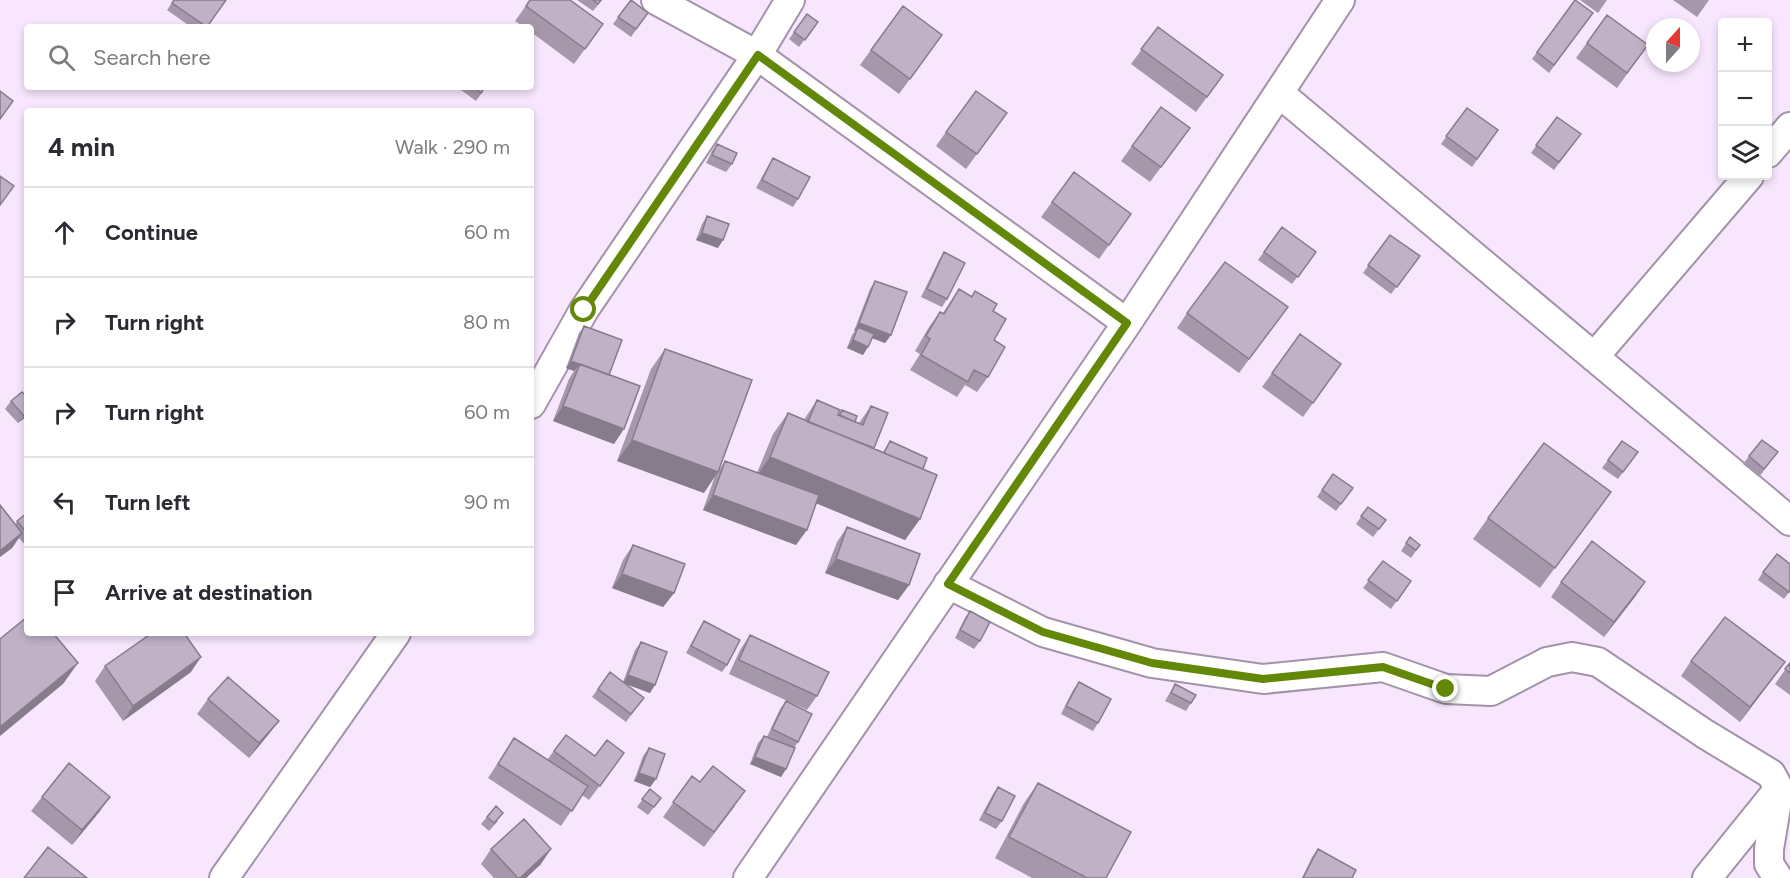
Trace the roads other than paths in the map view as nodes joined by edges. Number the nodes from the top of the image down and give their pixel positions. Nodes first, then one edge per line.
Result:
1 (656, 0) edge
2 (790, 0) edge
3 (1340, 0) edge
4 (758, 55) junction
5 (1279, 93) junction
6 (1790, 127) edge
7 (1772, 147) edge
8 (1746, 180) edge
9 (1127, 323) junction
10 (1594, 357) junction
11 (534, 399) edge
12 (1790, 521) edge
13 (948, 584) junction
14 (394, 636) edge
15 (1784, 781) edge
16 (224, 878) edge
17 (748, 878) edge
18 (1707, 878) edge
19 (1778, 878) edge

1 - 4 street
2 - 4 street
3 - 5 street
4 - 9 street
4 - 11 street
5 - 9 street
5 - 10 street
6 - 7 street
8 - 10 street
9 - 13 street
10 - 12 street
13 - 15 street
13 - 17 street
14 - 16 street
15 - 18 street
15 - 19 street

